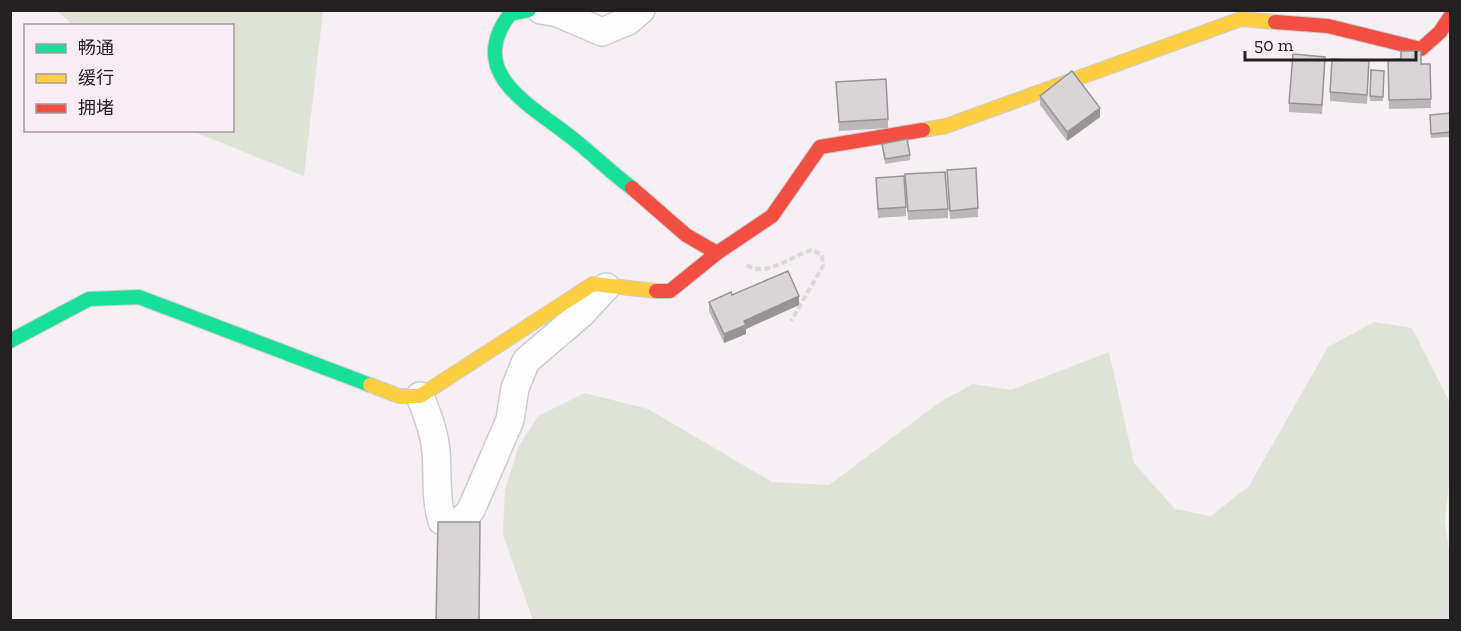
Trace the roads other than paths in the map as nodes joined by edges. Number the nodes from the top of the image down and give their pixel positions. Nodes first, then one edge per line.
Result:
1 (529, 10) edge
2 (541, 10) edge
3 (641, 10) edge
4 (1450, 17) edge
5 (717, 253) junction
6 (606, 287) junction
7 (10, 341) edge
8 (420, 396) junction

1 - 5 street
2 - 3 street
4 - 5 street
5 - 6 street
6 - 8 street
6 - 8 street
7 - 8 street

